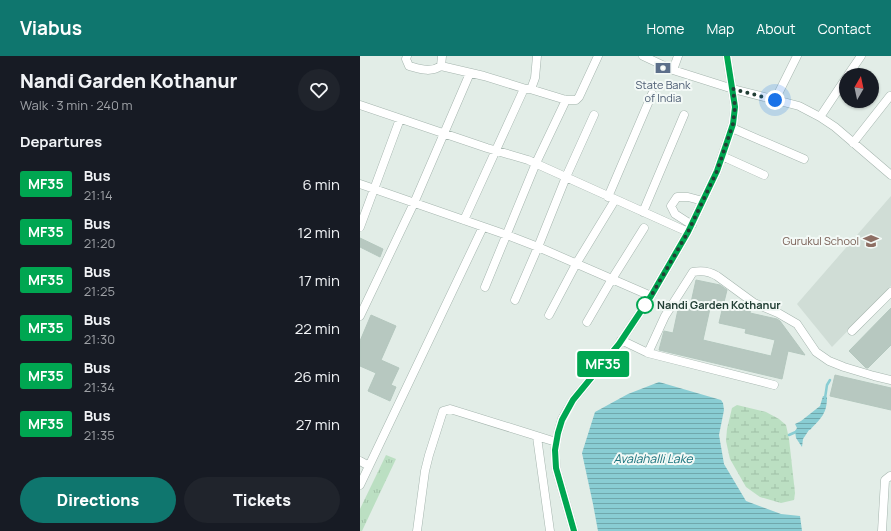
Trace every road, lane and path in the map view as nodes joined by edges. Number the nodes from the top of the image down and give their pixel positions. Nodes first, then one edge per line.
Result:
1 (407, 56) edge
2 (442, 56) edge
3 (537, 56) edge
4 (598, 56) edge
5 (642, 56) edge
6 (678, 56) edge
7 (727, 56) edge
8 (797, 56) edge
9 (861, 56) edge
10 (441, 66) junction
11 (853, 68) edge
12 (674, 70) junction
13 (470, 73) junction
14 (839, 88) edge
15 (529, 89) junction
16 (733, 89) junction
17 (652, 94) dead end
18 (890, 96) dead end
19 (566, 100) junction
20 (775, 100) junction
21 (360, 105) edge
22 (684, 115) dead end
23 (594, 116) dead end
24 (820, 117) junction
25 (400, 119) junction
26 (732, 128) junction
27 (444, 134) junction
28 (854, 143) junction
29 (496, 150) junction
30 (722, 156) junction
31 (804, 159) dead end
32 (536, 163) junction
33 (764, 175) dead end
34 (891, 175) edge
35 (566, 177) junction
36 (360, 184) edge
37 (374, 189) junction
38 (612, 198) junction
39 (703, 201) junction
40 (414, 203) junction
41 (643, 212) junction
42 (464, 220) junction
43 (360, 227) edge
44 (483, 227) junction
45 (644, 228) dead end
46 (690, 229) junction
47 (507, 235) junction
48 (538, 247) junction
49 (576, 264) junction
50 (612, 279) junction
51 (485, 287) dead end
52 (891, 292) edge
53 (651, 296) junction
54 (515, 300) dead end
55 (549, 315) dead end
56 (360, 316) edge
57 (587, 322) dead end
58 (852, 331) dead end
59 (622, 340) junction
60 (648, 353) junction
61 (891, 380) edge
62 (774, 385) dead end
63 (537, 437) junction
64 (556, 442) junction
65 (360, 461) edge
66 (369, 466) junction
67 (891, 476) edge
68 (360, 485) edge
69 (417, 531) edge
70 (550, 531) edge
71 (574, 531) edge
72 (882, 531) edge

1 - 10 street
2 - 10 street
3 - 15 street
4 - 19 street
5 - 12 street
6 - 12 street
7 - 16 street
8 - 20 street
9 - 11 street
10 - 13 street
12 - 16 street
13 - 15 street
13 - 27 street
14 - 24 street
15 - 19 street
15 - 29 street
16 - 20 street
16 - 26 street
17 - 38 street
18 - 28 street
19 - 32 street
20 - 24 street
21 - 25 street
22 - 41 street
23 - 35 street
24 - 28 street
25 - 27 street
25 - 37 street
26 - 30 street
26 - 31 street
27 - 29 street
27 - 40 street
28 - 34 street
29 - 32 street
29 - 42 street
30 - 33 street
30 - 39 street
32 - 35 street
32 - 47 street
35 - 38 street
35 - 48 street
36 - 37 street
37 - 40 street
37 - 43 street
38 - 41 street
38 - 49 street
39 - 46 street
39 - 46 street
40 - 42 street
40 - 56 street
41 - 46 street
42 - 44 street
44 - 47 street
44 - 66 street
45 - 50 street
46 - 53 street
47 - 48 street
47 - 51 street
48 - 49 street
48 - 54 street
49 - 50 street
49 - 55 street
50 - 53 street
50 - 57 street
52 - 58 street
53 - 59 street
59 - 60 street
59 - 64 street
60 - 61 street
60 - 62 street
63 - 64 street
63 - 69 street
63 - 70 street
64 - 71 street
65 - 66 street
66 - 68 street
67 - 72 street

